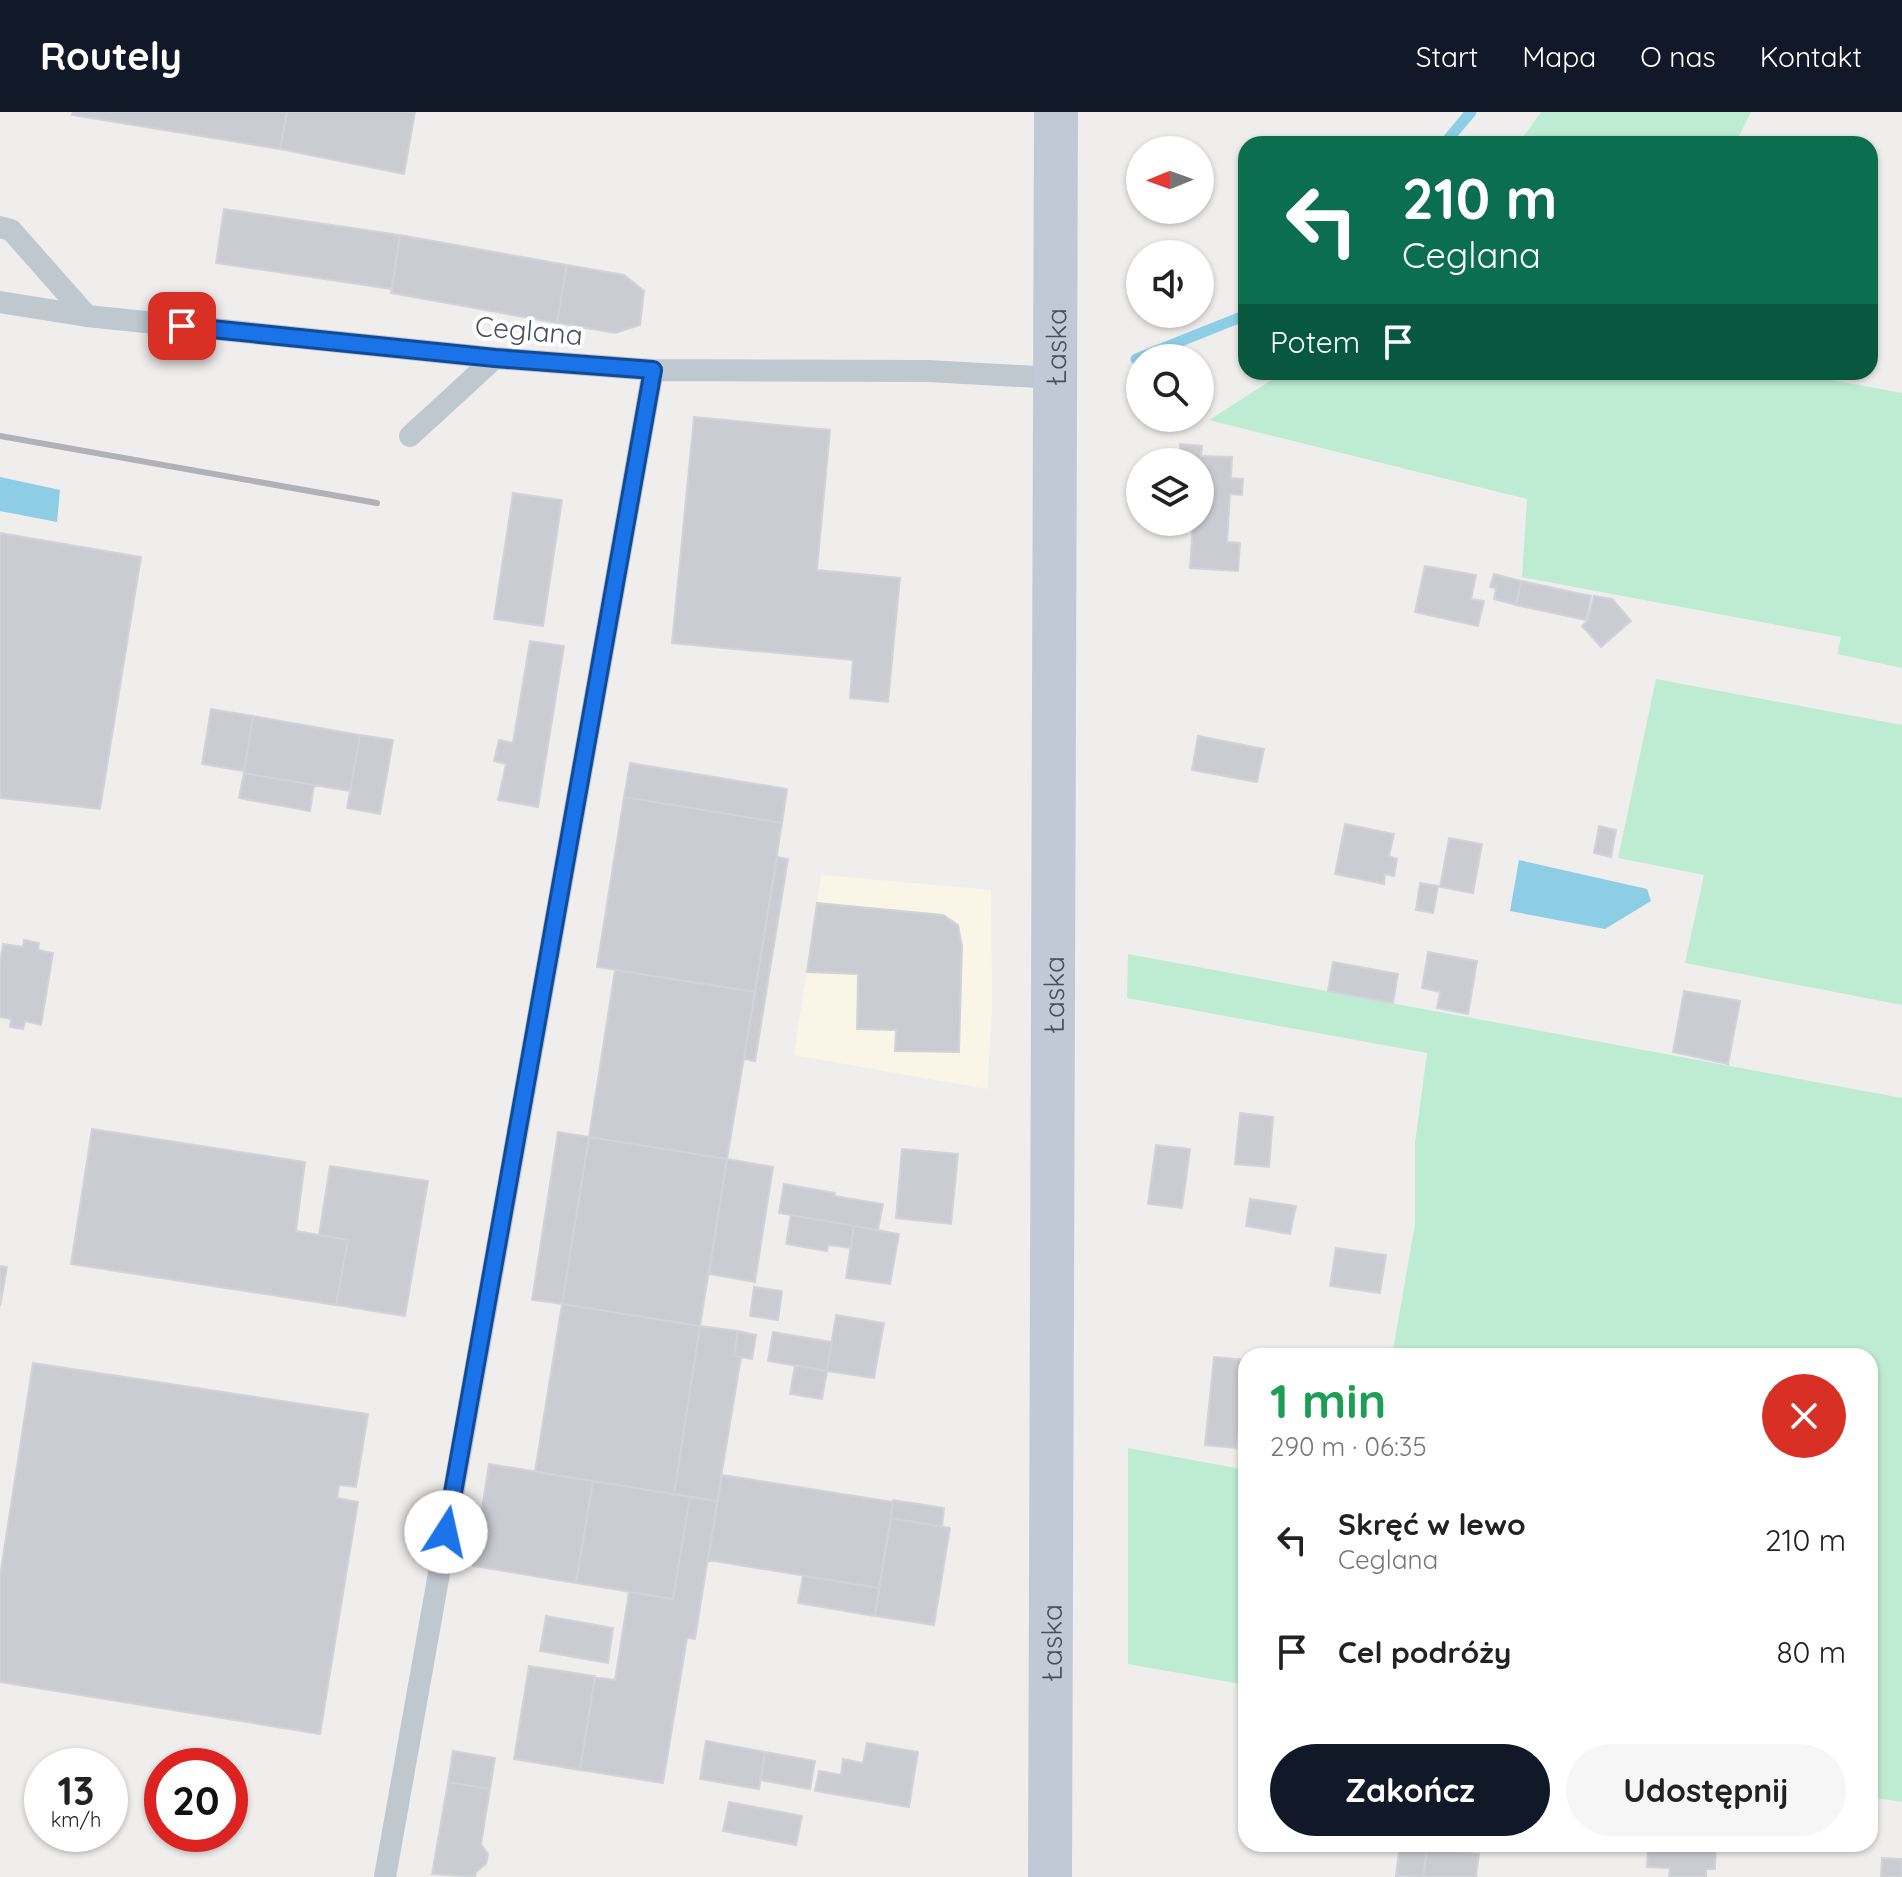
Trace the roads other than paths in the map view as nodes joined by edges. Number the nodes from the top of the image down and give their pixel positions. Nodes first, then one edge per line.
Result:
1 (1056, 112) edge
2 (0, 227) edge
3 (0, 302) edge
4 (87, 316) junction
5 (495, 358) junction
6 (653, 370) junction
7 (1055, 378) junction
8 (410, 436) dead end
9 (385, 1877) edge
10 (1050, 1877) edge

1 - 7 main road, Łaska
2 - 4 lane
3 - 4 lane, Ceglana
4 - 5 lane, Ceglana
5 - 6 lane, Ceglana
5 - 8 lane
6 - 7 lane, Ceglana
6 - 9 lane
7 - 10 main road, Łaska

